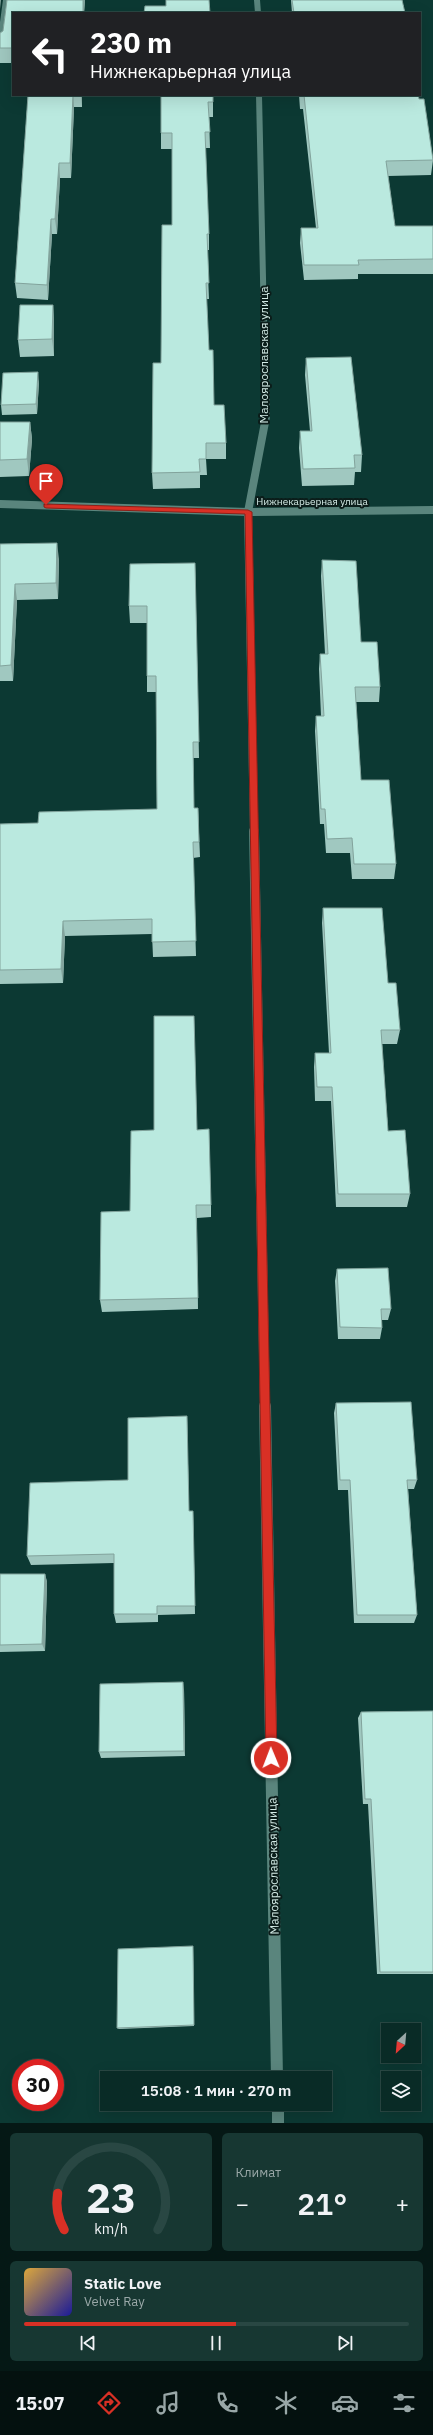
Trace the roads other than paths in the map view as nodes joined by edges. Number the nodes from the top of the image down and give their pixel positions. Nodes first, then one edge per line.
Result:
1 (6, 0) edge
2 (257, 0) edge
3 (258, 12) edge
4 (0, 46) edge
5 (259, 96) edge
6 (0, 504) edge
7 (433, 510) edge
8 (248, 512) junction
9 (277, 2071) edge
10 (278, 2111) edge
11 (278, 2123) edge

1 - 4 street
2 - 3 street
5 - 8 street, Малоярославская улица
6 - 8 street, Нижнекарьерная улица
7 - 8 street, Нижнекарьерная улица
8 - 9 street, Малоярославская улица
10 - 11 street

